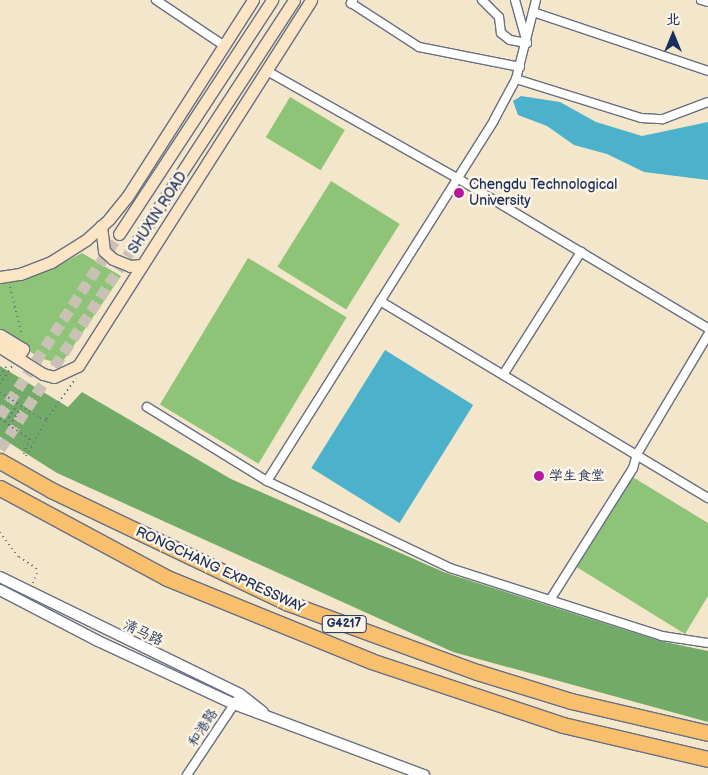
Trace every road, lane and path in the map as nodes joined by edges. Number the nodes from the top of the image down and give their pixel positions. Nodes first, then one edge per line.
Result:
1 (156, 0) edge
2 (253, 0) edge
3 (272, 0) edge
4 (294, 0) edge
5 (311, 0) edge
6 (353, 0) edge
7 (482, 0) edge
8 (515, 0) edge
9 (536, 0) edge
10 (700, 0) edge
11 (708, 2) edge
12 (533, 12) junction
13 (527, 43) junction
14 (223, 45) junction
15 (520, 67) junction
16 (267, 71) junction
17 (708, 71) edge
18 (516, 79) junction
19 (708, 102) edge
20 (457, 178) junction
21 (101, 226) junction
22 (119, 234) tunnel mouth
23 (135, 244) tunnel mouth
24 (581, 252) junction
25 (142, 266) junction
26 (5, 280) edge
27 (380, 301) junction
28 (708, 328) edge
29 (0, 335) edge
30 (708, 335) edge
31 (20, 343) dead end
32 (0, 347) edge
33 (18, 357) junction
34 (78, 366) junction
35 (6, 367) dead end
36 (504, 375) junction
37 (0, 376) edge
38 (0, 384) edge
39 (0, 392) edge
40 (17, 405) junction
41 (147, 407) dead end
42 (22, 408) junction
43 (0, 418) edge
44 (47, 419) junction
45 (6, 422) junction
46 (10, 425) junction
47 (637, 454) junction
48 (23, 455) dead end
49 (26, 456) dead end
50 (0, 461) edge
51 (267, 481) junction
52 (0, 488) edge
53 (708, 498) edge
54 (0, 532) edge
55 (0, 577) edge
56 (0, 590) edge
57 (28, 592) junction
58 (550, 600) junction
59 (708, 643) edge
60 (240, 694) junction
61 (234, 704) junction
62 (271, 718) junction
63 (708, 733) edge
64 (708, 759) edge
65 (187, 775) edge
66 (424, 775) edge

1 - 14 street
2 - 14 main road
3 - 22 main road
4 - 23 main road
5 - 16 main road, SHUXIN ROAD
6 - 15 street
7 - 13 street
8 - 13 street
9 - 12 street
10 - 11 street
12 - 13 street
12 - 17 street
13 - 15 street
14 - 21 main road
15 - 18 street
16 - 20 street
16 - 25 main road, SHUXIN ROAD
18 - 19 street
18 - 20 street
20 - 24 street
20 - 27 street
21 - 25 main road
21 - 26 main road
24 - 28 street
24 - 36 street
25 - 34 main road, SHUXIN ROAD
26 - 31 path
27 - 36 street
27 - 51 street
29 - 33 main road
30 - 47 street
32 - 33 main road
33 - 34 main road
33 - 38 path
34 - 44 path
35 - 37 path
36 - 47 street
39 - 40 path
40 - 42 path
40 - 45 path
41 - 51 street
42 - 44 path
42 - 46 path
43 - 45 path
44 - 49 path
45 - 46 path
46 - 48 path
47 - 53 street
47 - 58 street
50 - 63 highway, RONGCHANG EXPRESSWAY / G4217
51 - 58 street
52 - 64 highway, RONGCHANG EXPRESSWAY / G4217
54 - 57 path
55 - 57 street, 清马路
56 - 61 street, 清马路
57 - 60 street, 清马路
58 - 59 street
60 - 61 street, 和港路
60 - 62 street, 清马路
61 - 62 street, 清马路
61 - 65 street, 和港路
62 - 66 street, 清马路

